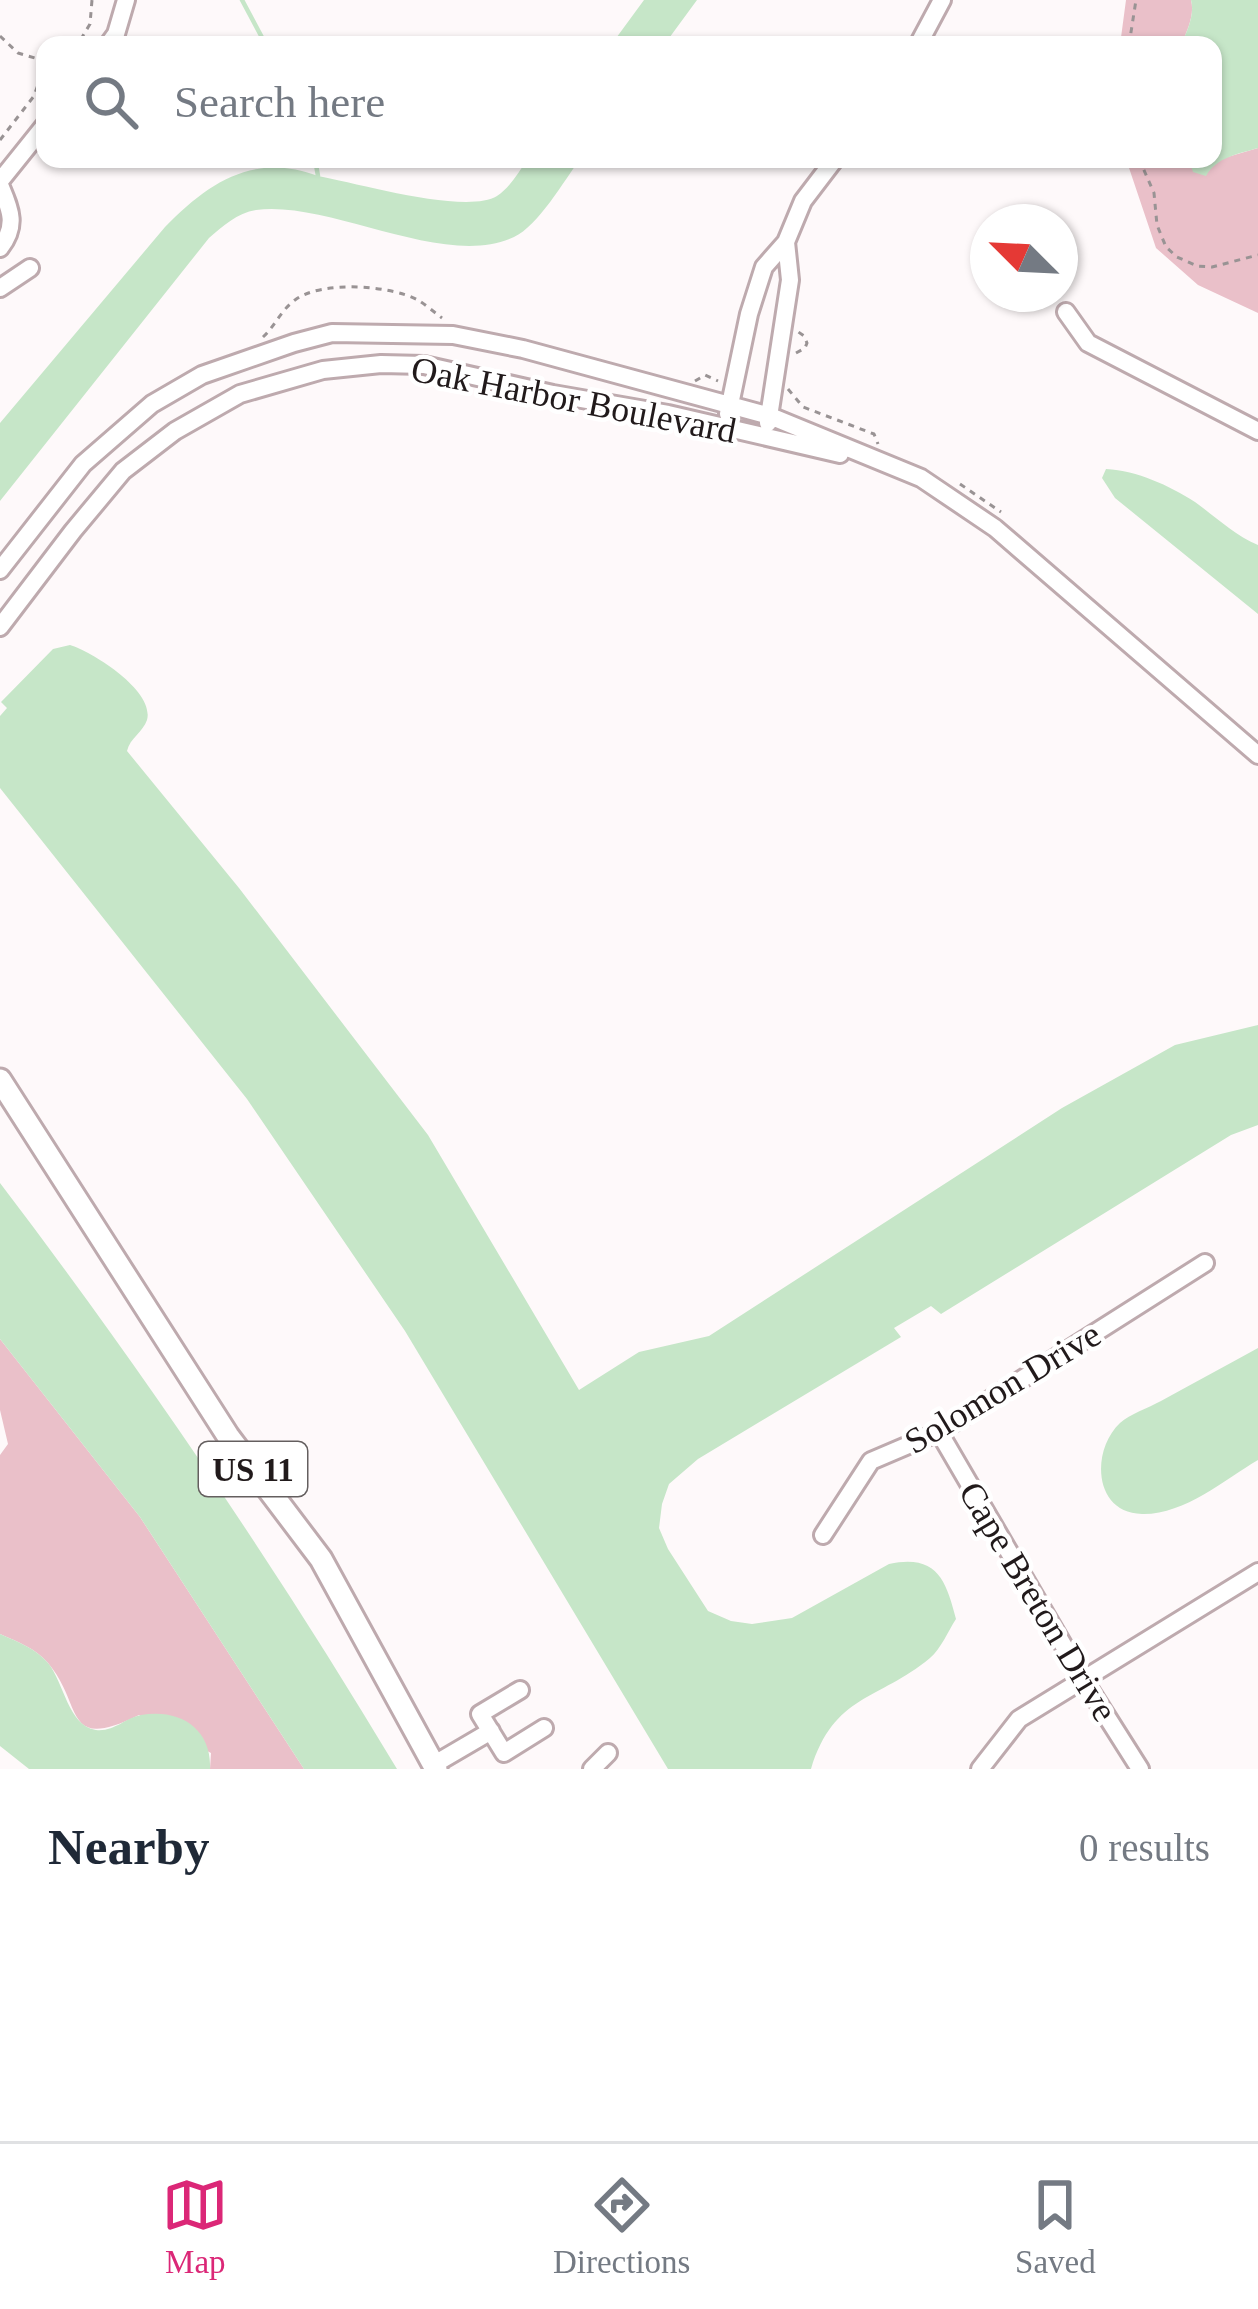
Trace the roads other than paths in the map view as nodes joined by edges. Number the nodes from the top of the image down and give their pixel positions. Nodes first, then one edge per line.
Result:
1 (126, 0) edge
2 (941, 0) edge
3 (115, 36) edge
4 (923, 36) edge
5 (36, 137) edge
6 (828, 168) edge
7 (0, 183) edge
8 (786, 242) junction
9 (0, 248) edge
10 (30, 268) dead end
11 (0, 288) edge
12 (1066, 313) dead end
13 (730, 406) junction
14 (770, 416) junction
15 (726, 427) junction
16 (1258, 431) edge
17 (765, 436) junction
18 (887, 465) junction
19 (0, 571) edge
20 (0, 627) edge
21 (1258, 755) edge
22 (0, 1080) edge
23 (0, 1104) edge
24 (60, 1175) junction
25 (1205, 1263) dead end
26 (939, 1432) junction
27 (823, 1535) dead end
28 (1258, 1572) edge
29 (1083, 1679) junction
30 (520, 1690) dead end
31 (544, 1728) dead end
32 (491, 1732) junction
33 (608, 1753) dead end
34 (435, 1767) edge
35 (592, 1769) edge
36 (980, 1769) edge
37 (1140, 1769) edge

1 - 3 street
2 - 4 street
5 - 7 street
6 - 8 street
7 - 9 street
8 - 13 street
8 - 14 street
10 - 11 street
12 - 16 street
13 - 14 street, Oak Harbor Boulevard
13 - 15 street
13 - 19 street, Oak Harbor Boulevard
14 - 17 street
14 - 18 street, Oak Harbor Boulevard
15 - 17 street, Oak Harbor Boulevard
15 - 20 street, Oak Harbor Boulevard
17 - 18 street, Oak Harbor Boulevard
18 - 21 street, Oak Harbor Boulevard
22 - 24 main road, US 11
23 - 24 main road, US 11
24 - 34 main road, US 11
25 - 26 street, Solomon Drive
26 - 27 street, Solomon Drive
26 - 29 street, Cape Breton Drive
28 - 29 street
29 - 36 street
29 - 37 street, Cape Breton Drive
30 - 32 street
31 - 32 street
32 - 34 street
33 - 35 street

